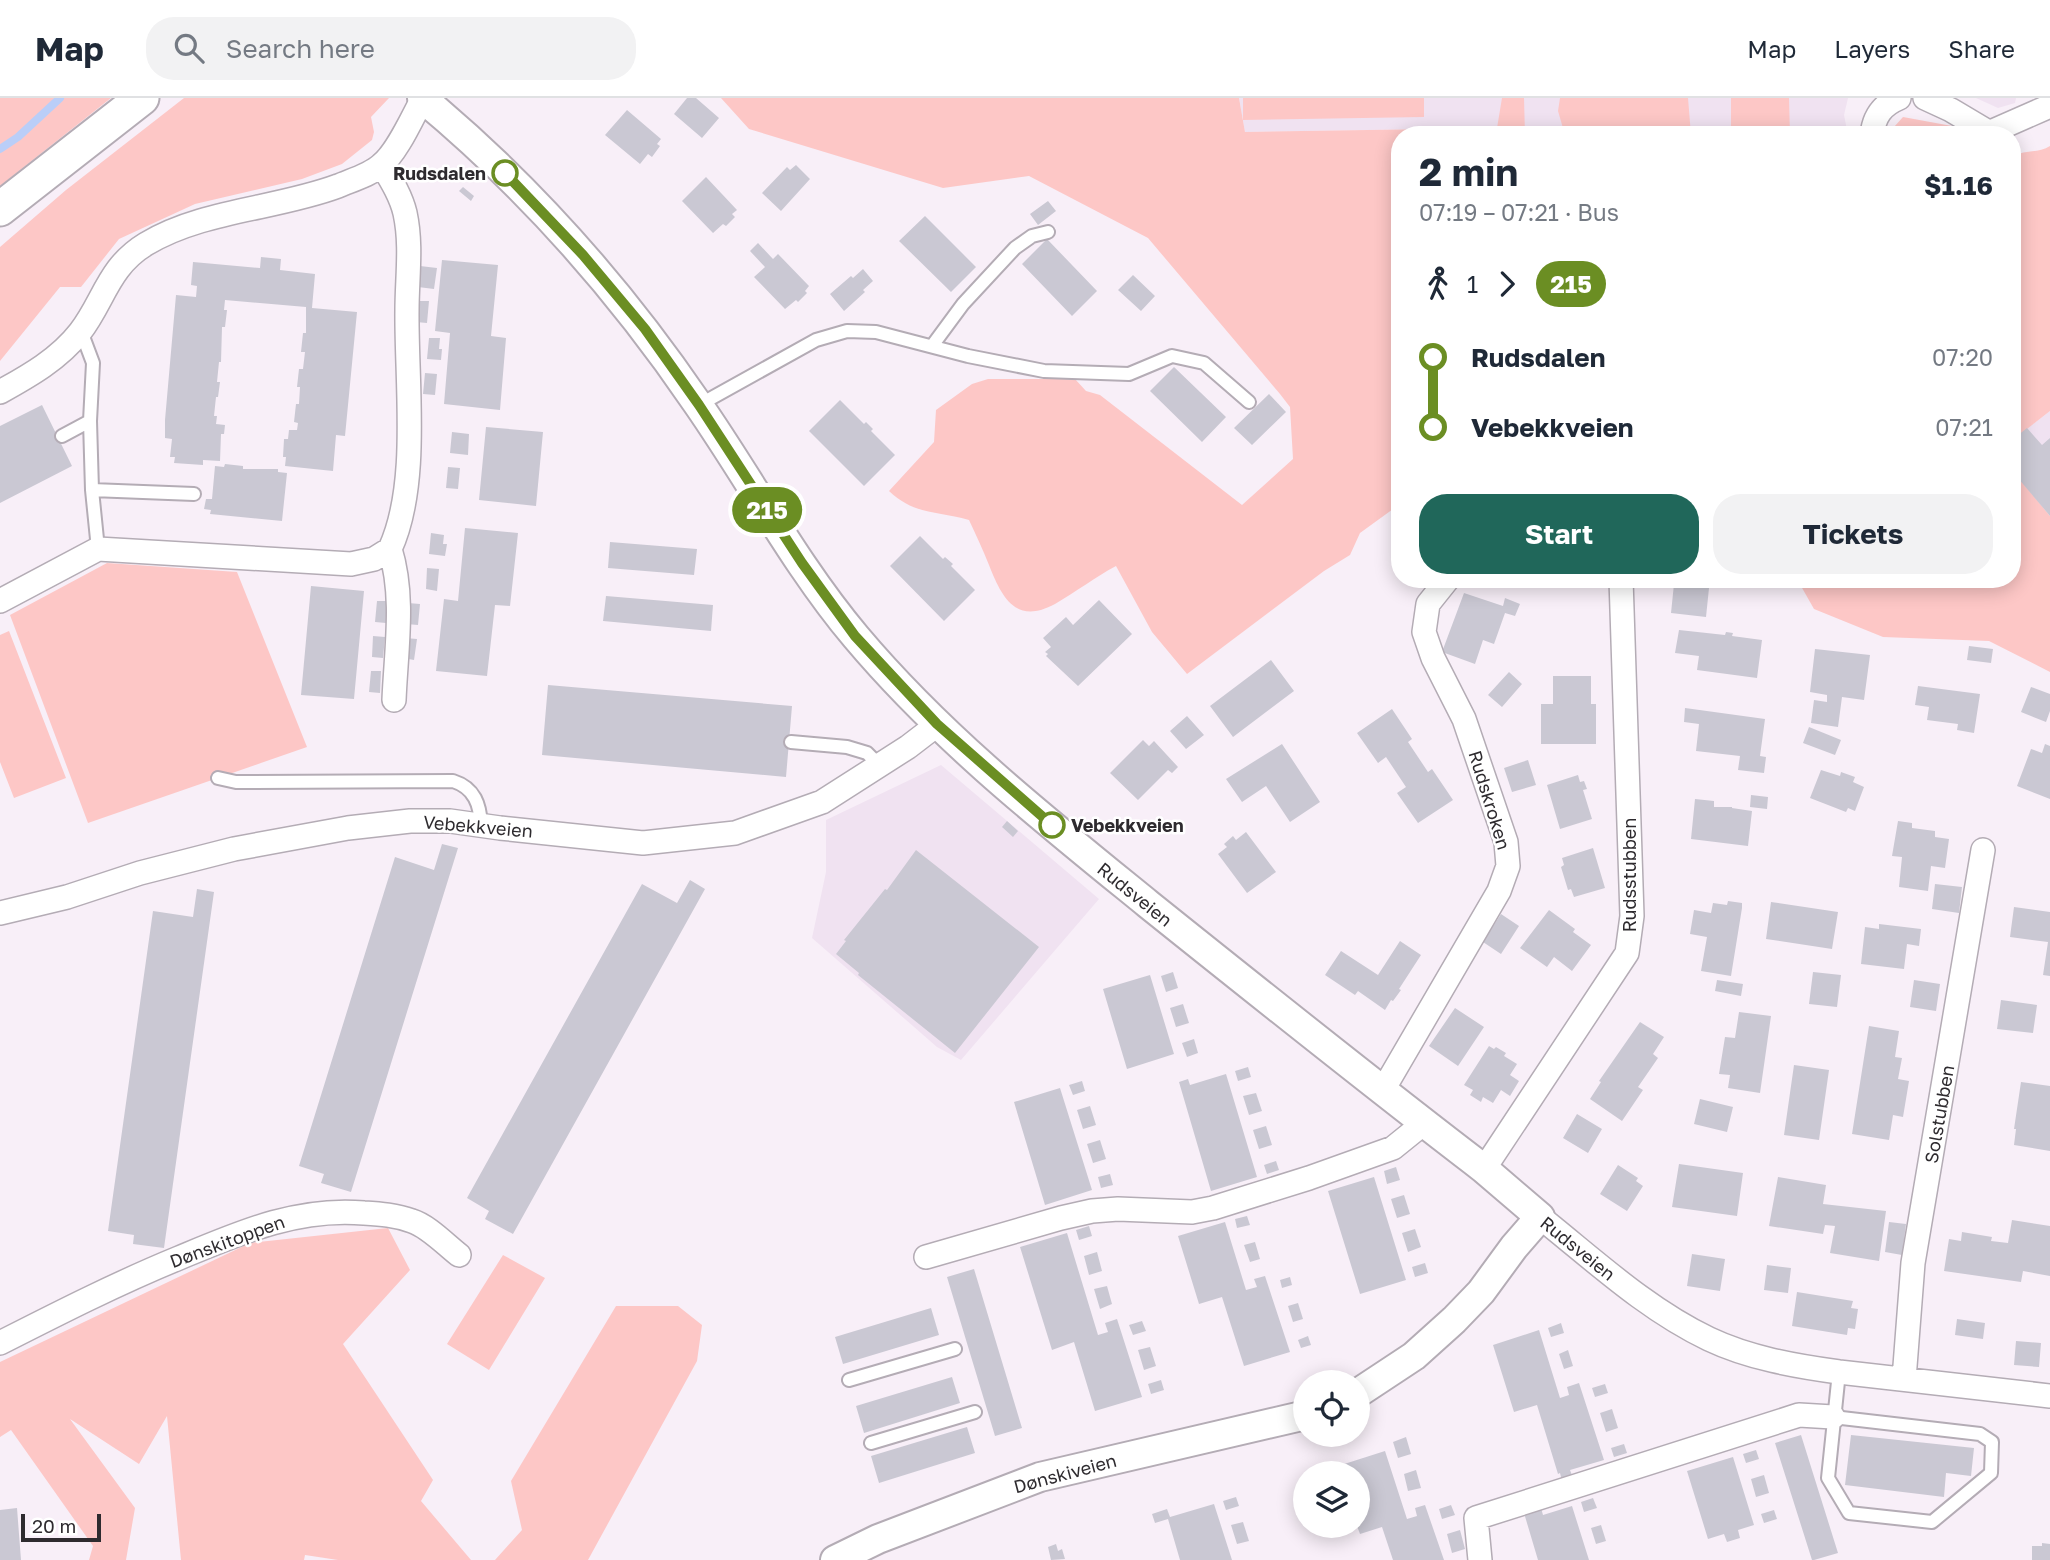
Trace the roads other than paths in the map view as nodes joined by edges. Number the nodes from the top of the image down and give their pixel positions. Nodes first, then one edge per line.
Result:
1 (142, 98) edge
2 (423, 98) edge
3 (1899, 98) edge
4 (1925, 98) edge
5 (2044, 105) edge
6 (1873, 126) edge
7 (1975, 126) edge
8 (2000, 126) edge
9 (382, 165) junction
10 (0, 209) edge
11 (1048, 232) dead end
12 (80, 331) junction
13 (932, 345) junction
14 (0, 392) edge
15 (1249, 402) dead end
16 (699, 405) junction
17 (90, 421) junction
18 (62, 436) dead end
19 (92, 490) junction
20 (194, 494) dead end
21 (99, 549) junction
22 (390, 549) junction
23 (1441, 588) edge
24 (1621, 588) edge
25 (0, 601) edge
26 (394, 699) dead end
27 (937, 724) junction
28 (791, 742) dead end
29 (879, 765) junction
30 (218, 778) dead end
31 (481, 825) junction
32 (1983, 850) dead end
33 (0, 914) edge
34 (1383, 1090) junction
35 (1424, 1124) junction
36 (1484, 1168) junction
37 (1540, 1217) junction
38 (459, 1255) dead end
39 (926, 1257) dead end
40 (0, 1343) edge
41 (955, 1349) dead end
42 (1839, 1372) junction
43 (1905, 1379) junction
44 (849, 1380) dead end
45 (1370, 1385) edge
46 (2050, 1396) edge
47 (975, 1412) dead end
48 (1833, 1417) junction
49 (1293, 1418) edge
50 (871, 1443) dead end
51 (835, 1560) edge
52 (1480, 1560) edge

1 - 10 main road
2 - 9 street
2 - 16 street, Rudsveien
3 - 6 street
4 - 7 street
5 - 8 street
9 - 12 street
9 - 22 street
11 - 13 lane
12 - 14 street
12 - 17 lane
13 - 15 lane
13 - 16 lane
16 - 27 street, Rudsveien
17 - 18 lane
17 - 19 lane
19 - 20 lane
19 - 21 lane
21 - 22 street
21 - 25 street
22 - 26 street
23 - 34 street, Rudskroken
24 - 36 street, Rudsstubben
27 - 29 street, Vebekkveien
27 - 34 street, Rudsveien
28 - 29 lane
29 - 31 street, Vebekkveien
30 - 31 lane
31 - 33 street, Vebekkveien
32 - 43 street, Solstubben
34 - 35 street, Rudsveien
35 - 36 street, Rudsveien
35 - 39 street
36 - 37 street, Rudsveien
37 - 42 street, Rudsveien
37 - 45 street
38 - 40 street, Dønskitoppen
41 - 44 lane
42 - 43 street, Rudsveien
42 - 48 lane
43 - 46 street, Rudsveien
47 - 50 lane
48 - 48 lane
48 - 52 street
49 - 51 street, Dønskiveien

